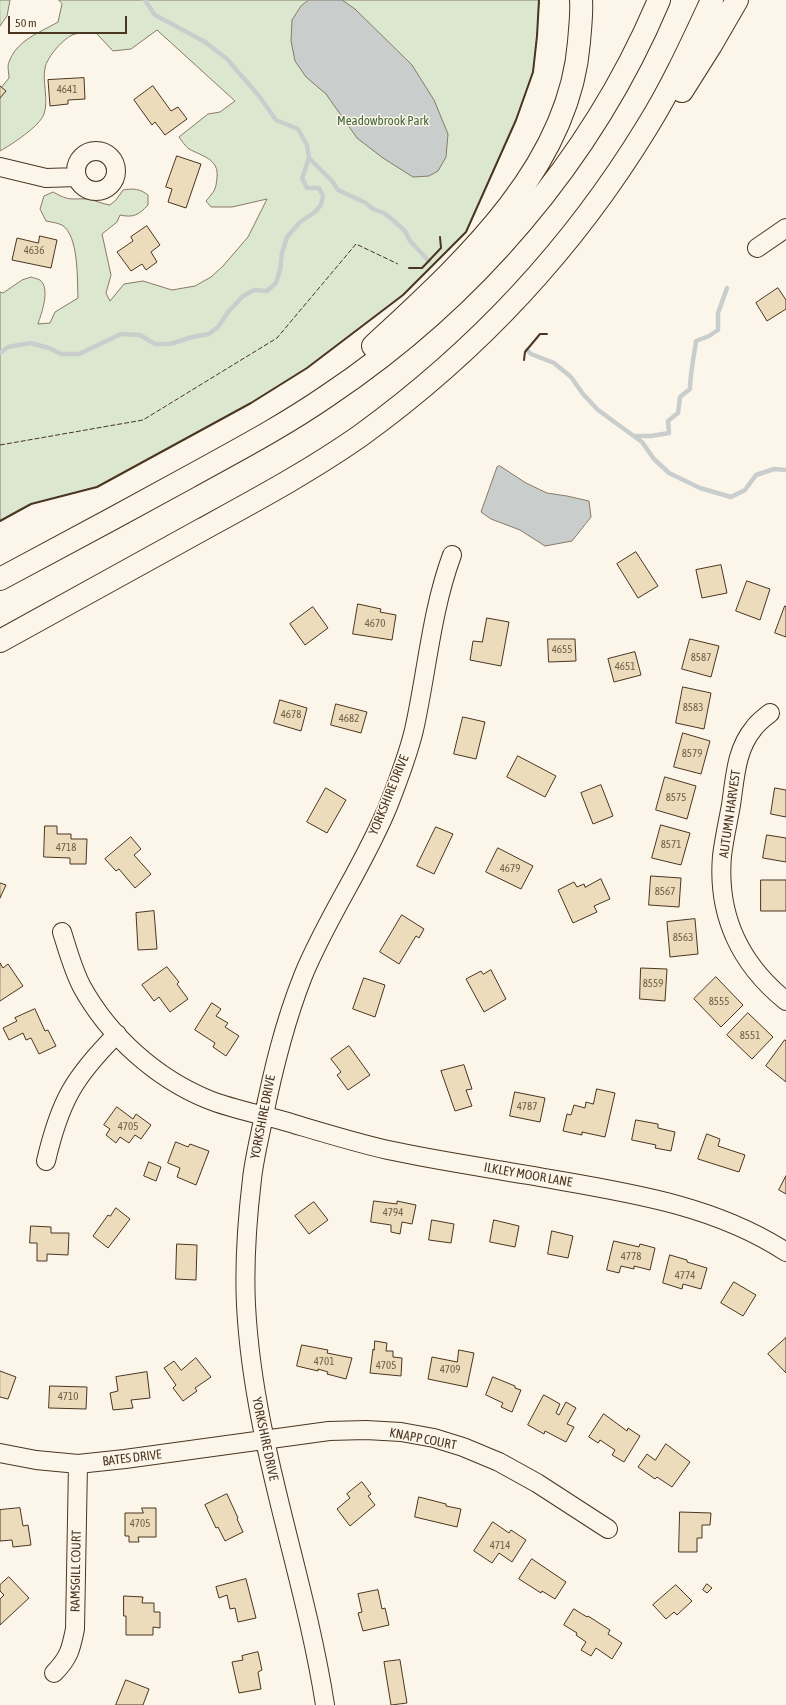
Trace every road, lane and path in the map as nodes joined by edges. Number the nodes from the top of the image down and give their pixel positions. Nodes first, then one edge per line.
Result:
1 (580, 0) edge
2 (659, 0) edge
3 (712, 0) edge
4 (736, 0) edge
5 (0, 168) edge
6 (77, 177) dead end
7 (615, 177) junction
8 (786, 228) edge
9 (757, 248) dead end
10 (109, 520) junction
11 (452, 555) dead end
12 (0, 579) edge
13 (0, 641) edge
14 (770, 713) dead end
15 (62, 932) dead end
16 (786, 1001) edge
17 (117, 1034) junction
18 (264, 1115) junction
19 (46, 1161) dead end
20 (786, 1252) edge
21 (264, 1440) junction
22 (0, 1453) edge
23 (78, 1464) junction
24 (608, 1529) dead end
25 (54, 1673) dead end
26 (325, 1705) edge

1 - 10 highway
2 - 10 highway
3 - 7 highway
4 - 7 highway
5 - 6 street
7 - 13 highway
8 - 9 street
10 - 12 highway
11 - 18 street, YORKSHIRE DRIVE
14 - 16 street, AUTUMN HARVEST
15 - 17 street, ILKLEY MOOR LANE
17 - 18 street, ILKLEY MOOR LANE
17 - 19 street
18 - 20 street, ILKLEY MOOR LANE
18 - 21 street, YORKSHIRE DRIVE
21 - 23 street, BATES DRIVE
21 - 24 street, KNAPP COURT
21 - 26 street, YORKSHIRE DRIVE
22 - 23 street, BATES DRIVE
23 - 25 street, RAMSGILL COURT

